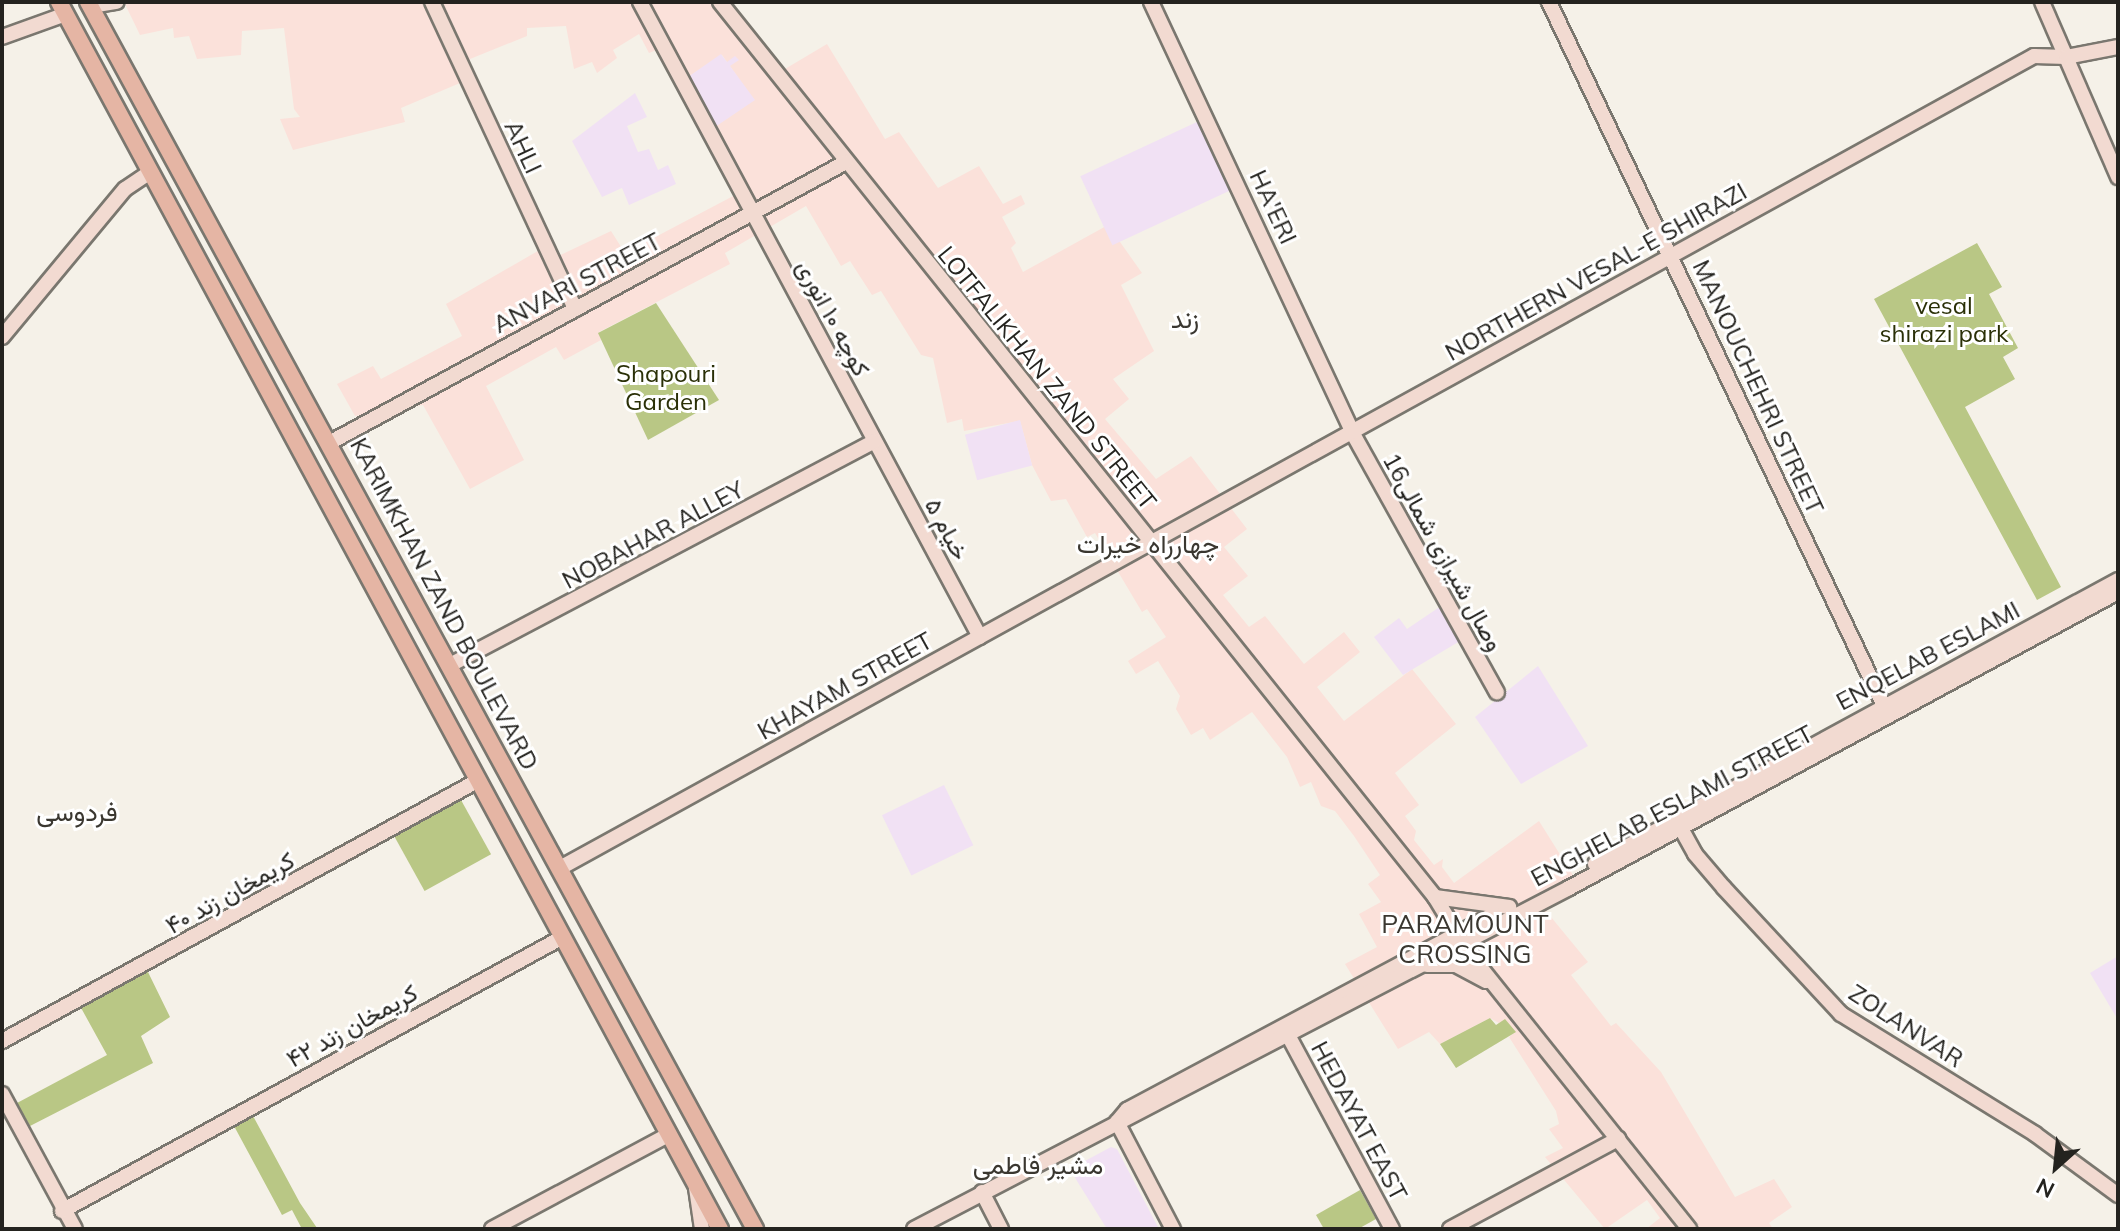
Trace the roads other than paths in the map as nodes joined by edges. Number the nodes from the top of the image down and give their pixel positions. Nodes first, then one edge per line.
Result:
1 (117, 2) edge
2 (432, 2) edge
3 (640, 2) edge
4 (720, 2) edge
5 (1151, 2) edge
6 (1549, 2) edge
7 (2042, 2) edge
8 (2052, 2) edge
9 (90, 4) edge
10 (62, 8) edge
11 (2, 37) edge
12 (2118, 47) edge
13 (2087, 54) junction
14 (2066, 57) junction
15 (846, 162) junction
16 (150, 172) junction
17 (2118, 177) edge
18 (753, 214) junction
19 (1671, 254) junction
20 (254, 304) junction
21 (575, 309) junction
22 (227, 316) junction
23 (2, 337) edge
24 (1352, 432) junction
25 (875, 441) junction
26 (329, 443) junction
27 (1150, 542) junction
28 (2118, 580) edge
29 (2118, 592) edge
30 (980, 637) junction
31 (450, 665) junction
32 (1497, 692) dead end
33 (1884, 706) junction
34 (477, 781) junction
35 (1678, 823) junction
36 (560, 868) junction
37 (1435, 897) junction
38 (1509, 907) junction
39 (1461, 937) junction
40 (561, 938) junction
41 (1415, 967) junction
42 (1502, 994) junction
43 (1288, 1035) junction
44 (2, 1041) edge
45 (2, 1094) edge
46 (1117, 1122) junction
47 (668, 1135) junction
48 (1618, 1139) junction
49 (725, 1174) junction
50 (696, 1184) junction
51 (982, 1192) junction
52 (2118, 1195) edge
53 (62, 1211) junction
54 (75, 1229) edge
55 (492, 1229) edge
56 (702, 1229) edge
57 (720, 1229) edge
58 (755, 1229) edge
59 (914, 1229) edge
60 (1001, 1229) edge
61 (1173, 1229) edge
62 (1392, 1229) edge
63 (1450, 1229) edge
64 (1689, 1229) edge

1 - 9 street
2 - 21 street, AHLI
3 - 18 street, کوچه ۱۰ انوری
4 - 15 street, LOTFALIKHAN ZAND STREET
5 - 24 street, HA'ERI
6 - 19 street, MANOUCHEHRI STREET
7 - 14 street
8 - 13 street
9 - 20 main road, KARIMKHAN ZAND BOULEVARD
10 - 11 street
10 - 16 main road
12 - 13 street, NORTHERN VESAL-E SHIRAZI
13 - 14 street, NORTHERN VESAL-E SHIRAZI
14 - 17 street
14 - 19 street, NORTHERN VESAL-E SHIRAZI
15 - 18 street, ANVARI STREET
15 - 27 street, LOTFALIKHAN ZAND STREET
16 - 22 main road
16 - 23 street
18 - 21 street, ANVARI STREET
18 - 25 street, کوچه ۱۰ انوری
19 - 24 street, NORTHERN VESAL-E SHIRAZI
19 - 33 street, MANOUCHEHRI STREET
20 - 22 main road
20 - 26 main road, KARIMKHAN ZAND BOULEVARD
21 - 26 street, ANVARI STREET
22 - 34 main road
24 - 27 street, NORTHERN VESAL-E SHIRAZI
24 - 32 street, وصال شیرازی شمالی16
25 - 30 street, ۵ خیام
25 - 31 street, NOBAHAR ALLEY
26 - 31 main road, KARIMKHAN ZAND BOULEVARD
27 - 30 street, KHAYAM STREET
27 - 37 street, LOTFALIKHAN ZAND STREET
28 - 33 street, ENQELAB ESLAMI
29 - 35 street, ENGHELAB ESLAMI STREET
30 - 36 street, KHAYAM STREET
31 - 36 main road, KARIMKHAN ZAND BOULEVARD
33 - 35 street, ENQELAB ESLAMI
34 - 40 main road
34 - 44 street, کریمخان زند ۴۰
35 - 38 street, ENGHELAB ESLAMI STREET
35 - 39 street, ENGHELAB ESLAMI STREET
35 - 52 street, ZOLANVAR
36 - 49 main road, KARIMKHAN ZAND BOULEVARD
37 - 38 street
37 - 39 street, LOTFALIKHAN ZAND STREET
38 - 39 street, ENGHELAB ESLAMI STREET
39 - 41 street, ENGHELAB ESLAMI STREET
39 - 42 street, LOTFALIKHAN ZAND STREET
39 - 46 street, ENGHELAB ESLAMI STREET
40 - 47 main road
40 - 53 street, کریمخان زند ۴۲
41 - 42 street
41 - 43 street, ENGHELAB ESLAMI STREET
42 - 48 street, LOTFALIKHAN ZAND STREET
43 - 46 street, ENGHELAB ESLAMI STREET
43 - 62 street, HEDAYAT EAST
45 - 53 street
46 - 51 street, ENGHELAB ESLAMI STREET
46 - 61 street
47 - 50 main road
47 - 55 street
48 - 63 street
48 - 64 street, LOTFALIKHAN ZAND STREET
49 - 50 main road
49 - 58 main road, KARIMKHAN ZAND BOULEVARD
50 - 56 street
50 - 57 main road
51 - 59 street, ENGHELAB ESLAMI STREET
51 - 60 street
53 - 54 street

